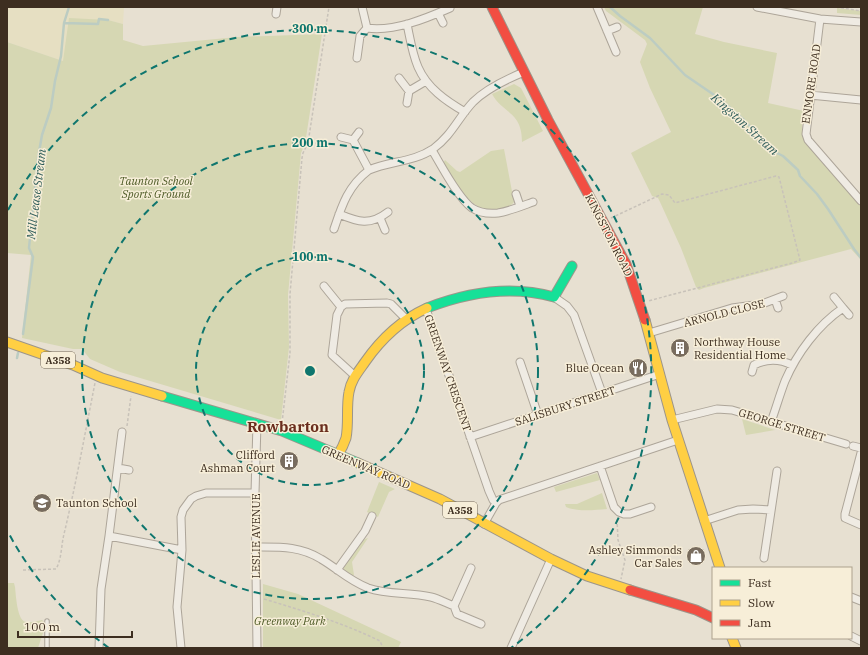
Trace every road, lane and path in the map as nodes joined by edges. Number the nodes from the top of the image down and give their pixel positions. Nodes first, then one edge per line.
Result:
1 (329, 7) edge
2 (362, 7) edge
3 (492, 7) edge
4 (597, 7) edge
5 (757, 7) edge
6 (836, 7) edge
7 (450, 8) edge
8 (861, 11) edge
9 (438, 13) junction
10 (820, 19) junction
11 (861, 22) edge
12 (443, 23) dead end
13 (407, 24) junction
14 (617, 27) dead end
15 (368, 28) junction
16 (607, 31) junction
17 (616, 52) dead end
18 (357, 58) dead end
19 (524, 72) junction
20 (399, 78) dead end
21 (426, 81) junction
22 (409, 91) junction
23 (810, 95) junction
24 (861, 100) edge
25 (407, 103) dead end
26 (465, 112) junction
27 (359, 132) dead end
28 (341, 137) dead end
29 (353, 140) junction
30 (432, 150) junction
31 (370, 170) junction
32 (516, 194) dead end
33 (861, 200) edge
34 (534, 202) dead end
35 (520, 206) junction
36 (388, 212) dead end
37 (339, 214) junction
38 (380, 218) junction
39 (604, 222) junction
40 (334, 229) dead end
41 (385, 230) dead end
42 (572, 266) dead end
43 (324, 286) dead end
44 (784, 296) dead end
45 (554, 297) junction
46 (834, 297) dead end
47 (774, 299) junction
48 (640, 303) junction
49 (341, 307) junction
50 (778, 308) dead end
51 (843, 308) junction
52 (426, 309) junction
53 (849, 315) dead end
54 (406, 319) junction
55 (649, 333) junction
56 (7, 342) edge
57 (520, 362) dead end
58 (792, 365) junction
59 (752, 372) dead end
60 (660, 374) junction
61 (96, 375) junction
62 (355, 376) junction
63 (132, 388) junction
64 (602, 393) junction
65 (538, 415) junction
66 (672, 420) junction
67 (771, 422) junction
68 (258, 423) junction
69 (282, 431) junction
70 (122, 432) joint
71 (470, 437) junction
72 (678, 440) junction
73 (861, 448) edge
74 (861, 453) edge
75 (338, 455) junction
76 (600, 466) junction
77 (118, 468) junction
78 (129, 470) dead end
79 (777, 471) dead end
80 (255, 493) junction
81 (496, 503) junction
82 (651, 507) dead end
83 (771, 510) junction
84 (618, 511) junction
85 (372, 516) dead end
86 (704, 520) junction
87 (484, 524) junction
88 (861, 525) edge
89 (109, 536) junction
90 (256, 547) junction
91 (182, 550) junction
92 (764, 558) dead end
93 (550, 559) junction
94 (720, 567) edge
95 (470, 568) dead end
96 (23, 570) dead end
97 (337, 570) junction
98 (619, 588) junction
99 (256, 598) junction
100 (454, 606) junction
101 (712, 616) edge
102 (47, 621) dead end
103 (481, 624) dead end
104 (852, 636) edge
105 (861, 641) edge
106 (47, 648) edge
107 (99, 648) edge
108 (181, 648) edge
109 (257, 648) edge
110 (383, 648) edge
111 (511, 648) edge

1 - 69 path
2 - 15 street
3 - 19 street, KINGSTON ROAD
4 - 16 street
5 - 10 street
6 - 8 path
7 - 9 street
9 - 12 street
9 - 13 street
10 - 11 street
10 - 23 street, ENMORE ROAD
13 - 15 street
13 - 21 street
14 - 16 street
15 - 18 street
16 - 17 street
19 - 26 street
19 - 39 street, KINGSTON ROAD
20 - 22 street
21 - 22 street
21 - 26 street
22 - 25 street
23 - 24 street
23 - 33 street, ENMORE ROAD
26 - 30 street
27 - 29 street
28 - 29 street
29 - 31 street
30 - 31 street
30 - 35 street
31 - 37 street
32 - 35 street
34 - 35 street
36 - 38 street
37 - 38 street
37 - 40 street
38 - 41 street
39 - 48 street, KINGSTON ROAD
39 - 48 path
42 - 45 street
43 - 49 street
44 - 47 street, ARNOLD CLOSE
45 - 52 street, GREENWAY CRESCENT
45 - 64 street, GREENWAY CRESCENT
46 - 51 street
47 - 50 street, ARNOLD CLOSE
47 - 55 street, ARNOLD CLOSE
48 - 55 street, KINGSTON ROAD
49 - 54 street, GREENWAY CRESCENT
49 - 62 street
51 - 53 street
51 - 58 street
52 - 54 street, GREENWAY CRESCENT
52 - 71 street, GREENWAY CRESCENT
54 - 62 street, GREENWAY CRESCENT
55 - 60 street, KINGSTON ROAD
56 - 61 street, GREENWAY ROAD / A358
57 - 65 street
58 - 59 street
58 - 67 street
60 - 64 street, SALISBURY STREET
60 - 66 street, KINGSTON ROAD
61 - 63 street, GREENWAY ROAD / A358
61 - 96 path
62 - 75 street, GREENWAY CRESCENT
63 - 68 street, GREENWAY ROAD / A358
63 - 70 path
64 - 65 street, SALISBURY STREET
65 - 71 street, SALISBURY STREET
66 - 67 street, GEORGE STREET
66 - 72 street, KINGSTON ROAD
67 - 73 street, GEORGE STREET
68 - 69 street, GREENWAY ROAD / A358
68 - 80 street, LESLIE AVENUE
69 - 75 street, GREENWAY ROAD / A358
70 - 77 street
71 - 81 street, GREENWAY CRESCENT
72 - 76 street
72 - 86 street, KINGSTON ROAD
74 - 88 street
75 - 87 street, GREENWAY ROAD / A358
76 - 81 street
76 - 84 street
77 - 78 street
77 - 89 street
79 - 83 street
80 - 90 street, LESLIE AVENUE
80 - 91 street
81 - 87 street
82 - 84 street
83 - 86 street
83 - 92 street
84 - 98 path
85 - 97 street
86 - 94 street, KINGSTON ROAD
87 - 93 street, GREENWAY ROAD / A358
89 - 91 street
89 - 107 street
90 - 97 street
90 - 99 street, LESLIE AVENUE
91 - 108 street
93 - 98 street, GREENWAY ROAD / A358
93 - 111 street
95 - 100 street
97 - 100 street
98 - 101 street, GREENWAY ROAD / A358
99 - 109 street, LESLIE AVENUE
99 - 110 path
100 - 103 street
102 - 106 lane
104 - 105 street

